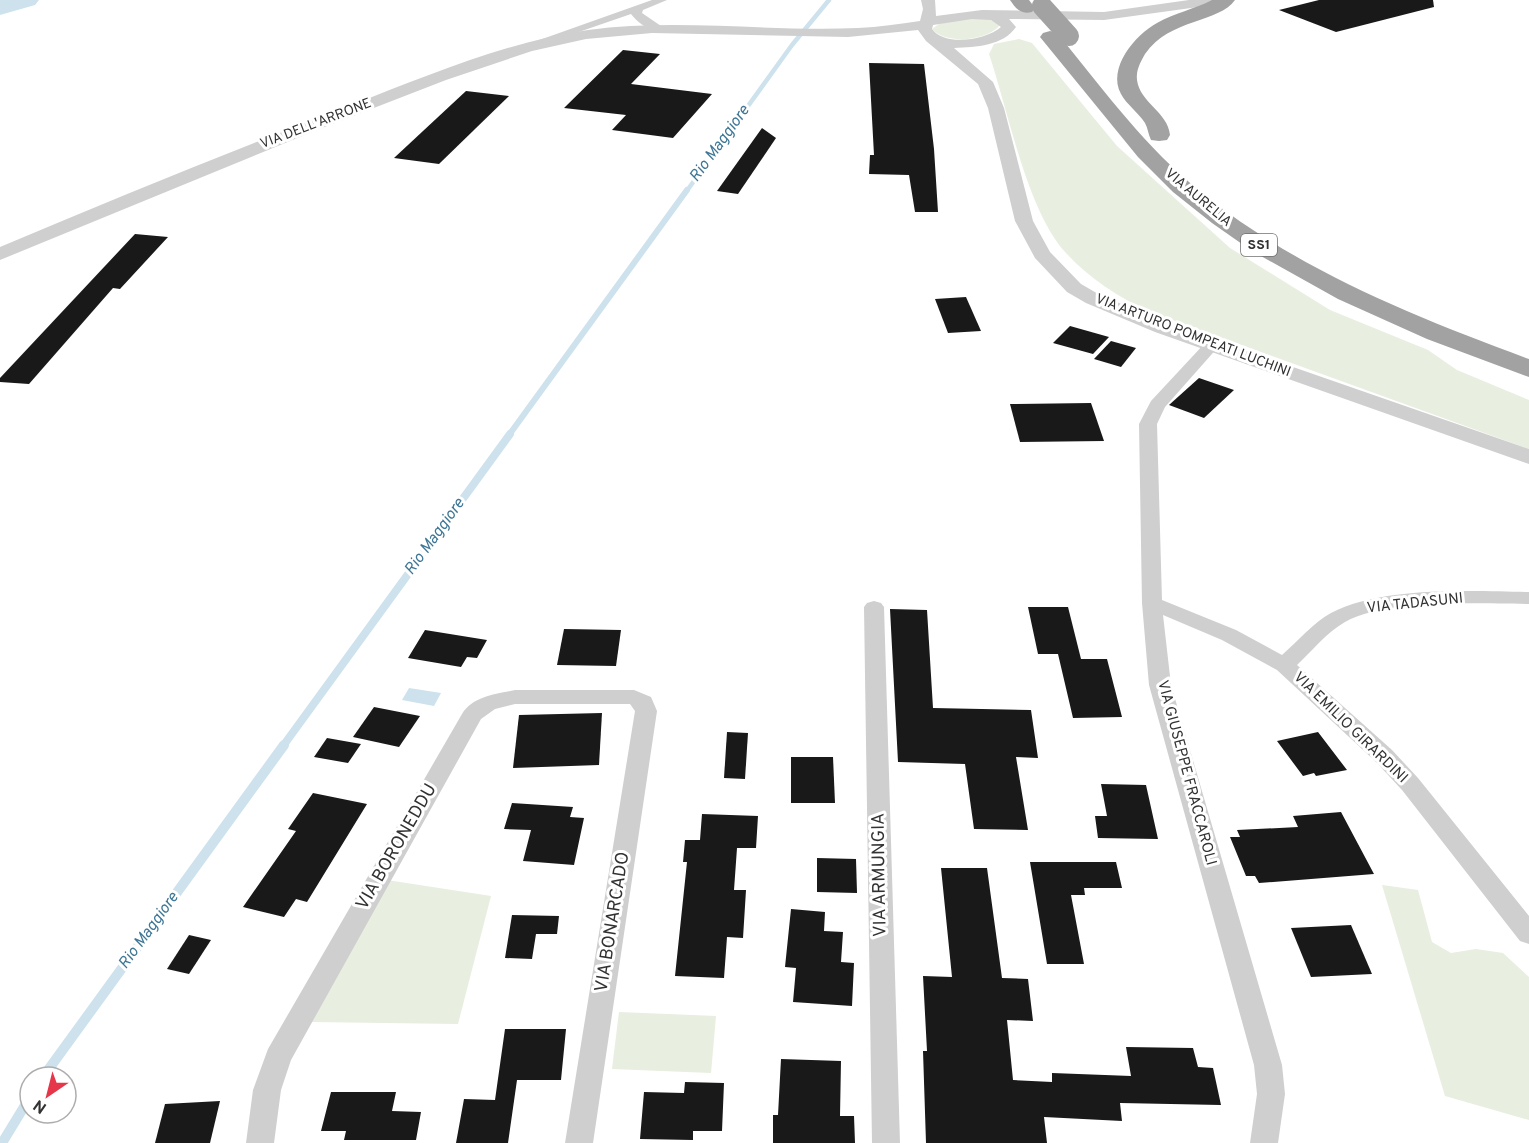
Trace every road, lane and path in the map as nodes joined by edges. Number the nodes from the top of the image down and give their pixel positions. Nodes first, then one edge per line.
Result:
1 (663, 0) edge
2 (921, 0) edge
3 (928, 0) edge
4 (1220, 0) edge
5 (1226, 0) edge
6 (1198, 2) edge
7 (1031, 4) edge
8 (638, 9) junction
9 (982, 14) junction
10 (927, 23) junction
11 (657, 28) junction
12 (890, 34) junction
13 (1043, 34) junction
14 (995, 37) junction
15 (937, 41) junction
16 (499, 56) junction
17 (968, 66) junction
18 (985, 82) junction
19 (1159, 135) junction
20 (0, 254) edge
21 (1211, 346) junction
22 (1529, 354) edge
23 (1529, 369) edge
24 (1529, 457) edge
25 (1529, 598) edge
26 (1152, 603) junction
27 (874, 607) dead end
28 (1284, 665) junction
29 (643, 702) joint
30 (1529, 934) edge
31 (260, 1143) edge
32 (579, 1143) edge
33 (886, 1143) edge
34 (1264, 1143) edge

1 - 8 street, VIA DELL'ARRONE
2 - 12 street
3 - 10 street
4 - 6 street
5 - 19 highway
6 - 9 street
6 - 13 street
7 - 13 highway, VIA AURELIA / SS1
8 - 11 street
8 - 16 street, VIA DELL'ARRONE
9 - 10 street
9 - 14 street
10 - 12 street
10 - 15 street
11 - 12 street
11 - 16 street
12 - 15 street
12 - 17 street, VIA ARTURO POMPEATI LUCHINI
13 - 14 street
13 - 19 highway, VIA AURELIA / SS1
13 - 23 highway, VIA AURELIA / SS1
14 - 15 street
14 - 18 street, VIA ARTURO POMPEATI LUCHINI
15 - 17 street, VIA ARTURO POMPEATI LUCHINI
16 - 20 street, VIA DELL'ARRONE
17 - 18 street, VIA ARTURO POMPEATI LUCHINI
18 - 21 street, VIA ARTURO POMPEATI LUCHINI
19 - 22 highway, VIA AURELIA / SS1
21 - 24 street, VIA ARTURO POMPEATI LUCHINI
21 - 26 street, VIA GIUSEPPE FRACCAROLI
25 - 28 street, VIA TADASUNI
26 - 28 street, VIA EMILIO GIRARDINI
26 - 34 street, VIA GIUSEPPE FRACCAROLI
27 - 33 street, VIA ARMUNGIA
28 - 30 street, VIA EMILIO GIRARDINI
29 - 31 street, VIA BORONEDDU
29 - 32 street, VIA BONARCADO

